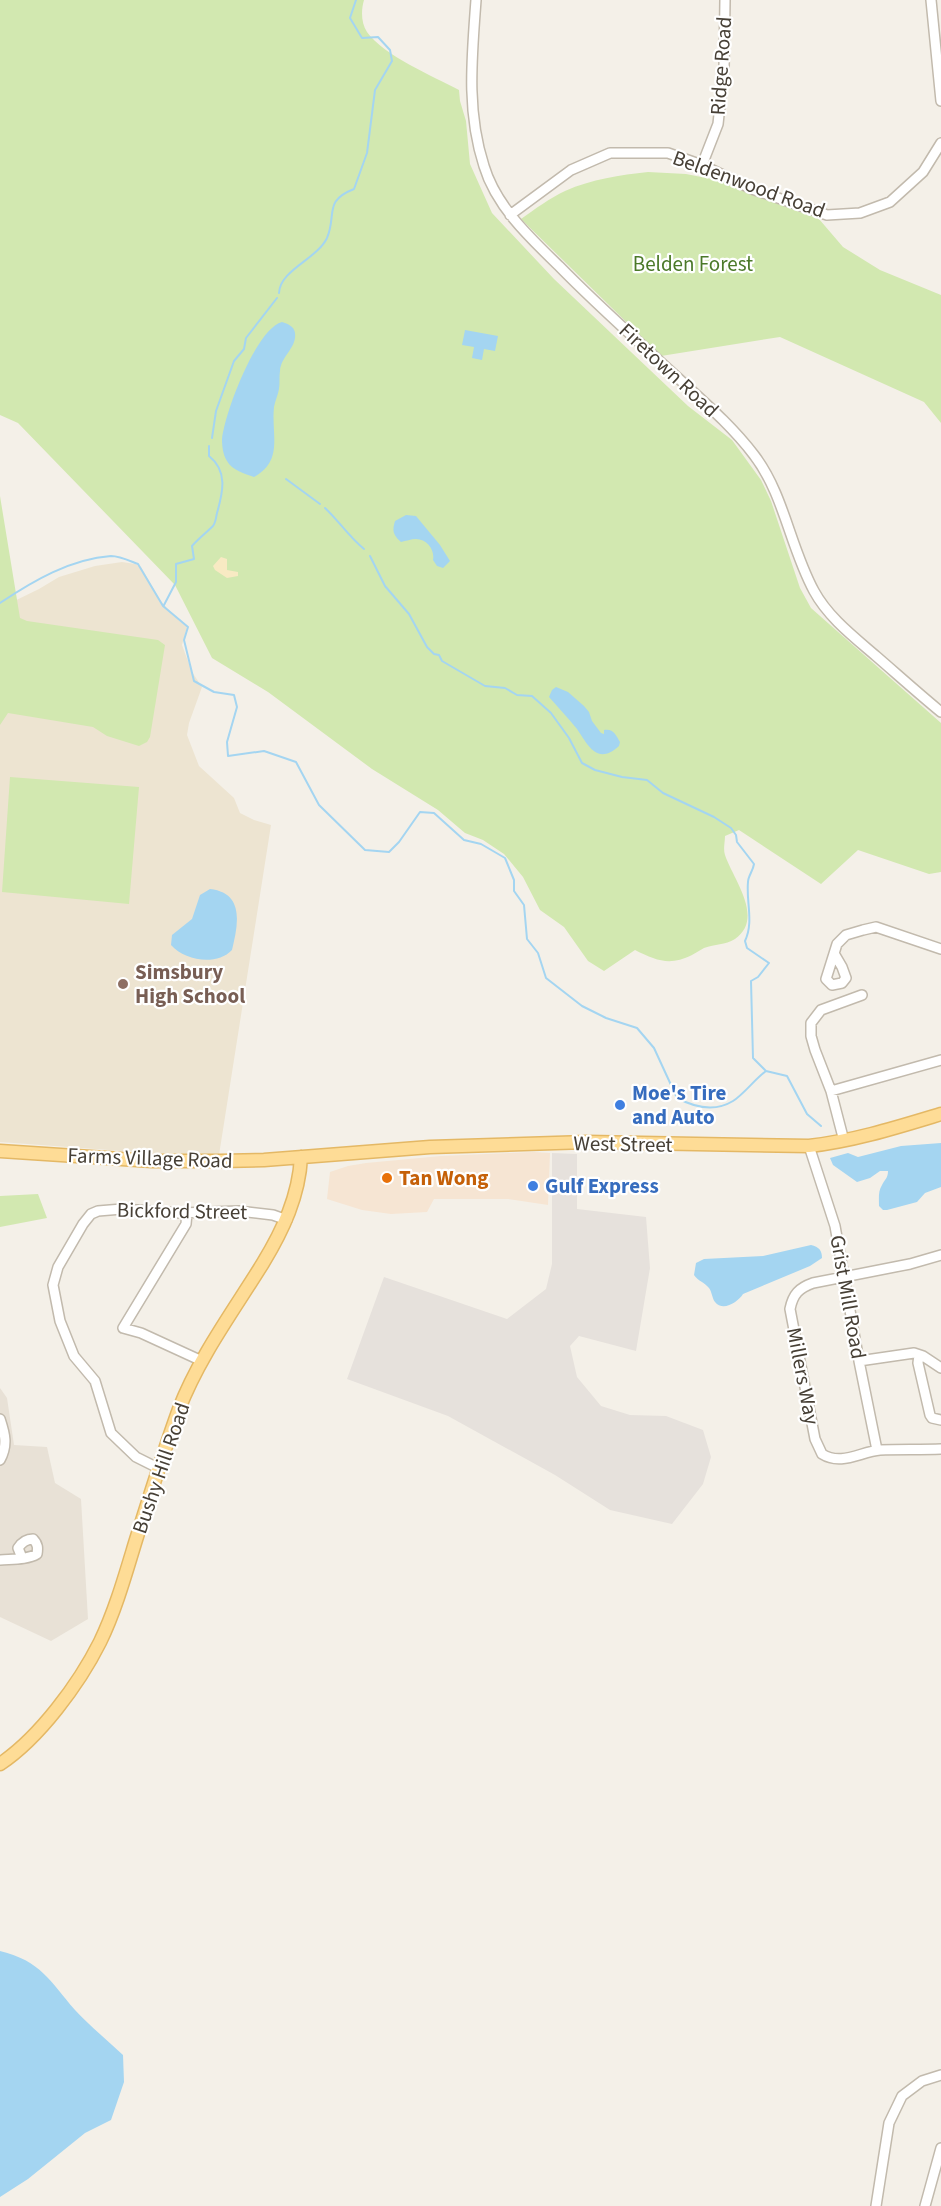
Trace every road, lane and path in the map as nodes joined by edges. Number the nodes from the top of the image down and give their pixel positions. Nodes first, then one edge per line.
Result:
1 (476, 0) edge
2 (725, 0) edge
3 (931, 0) edge
4 (941, 101) edge
5 (941, 143) edge
6 (702, 165) junction
7 (510, 215) junction
8 (941, 712) edge
9 (941, 949) edge
10 (835, 955) dead end
11 (862, 996) dead end
12 (941, 1060) edge
13 (831, 1091) junction
14 (941, 1114) edge
15 (844, 1141) junction
16 (809, 1146) junction
17 (0, 1151) edge
18 (301, 1157) junction
19 (187, 1213) junction
20 (287, 1220) junction
21 (941, 1255) edge
22 (845, 1276) junction
23 (919, 1355) junction
24 (859, 1360) junction
25 (202, 1361) junction
26 (941, 1368) edge
27 (0, 1419) edge
28 (941, 1420) edge
29 (941, 1449) edge
30 (877, 1450) junction
31 (0, 1460) edge
32 (158, 1468) junction
33 (22, 1558) dead end
34 (0, 1560) edge
35 (0, 1764) edge
36 (941, 2075) edge
37 (941, 2148) edge
38 (876, 2206) edge
39 (925, 2206) edge

1 - 7 street, Firetown Road
2 - 6 street, Ridge Road
3 - 4 street
5 - 6 street, Beldenwood Road
6 - 7 street, Beldenwood Road
7 - 8 street, Firetown Road
9 - 10 street
11 - 13 street
12 - 13 street
13 - 15 street
14 - 15 main road, West Street
15 - 16 main road, West Street
16 - 18 main road, West Street
16 - 22 street, Grist Mill Road
17 - 18 main road, Farms Village Road
18 - 20 main road, Bushy Hill Road
19 - 20 street, Bickford Street
19 - 25 street
19 - 32 street, Bickford Street
20 - 25 main road, Bushy Hill Road
21 - 22 street
22 - 24 street, Grist Mill Road
22 - 30 street, Millers Way
23 - 24 street
23 - 26 street
23 - 28 street
24 - 30 street, Grist Mill Road
25 - 32 main road, Bushy Hill Road
27 - 31 street
29 - 30 street
32 - 35 main road, Bushy Hill Road
33 - 34 street
36 - 38 street
37 - 39 street

